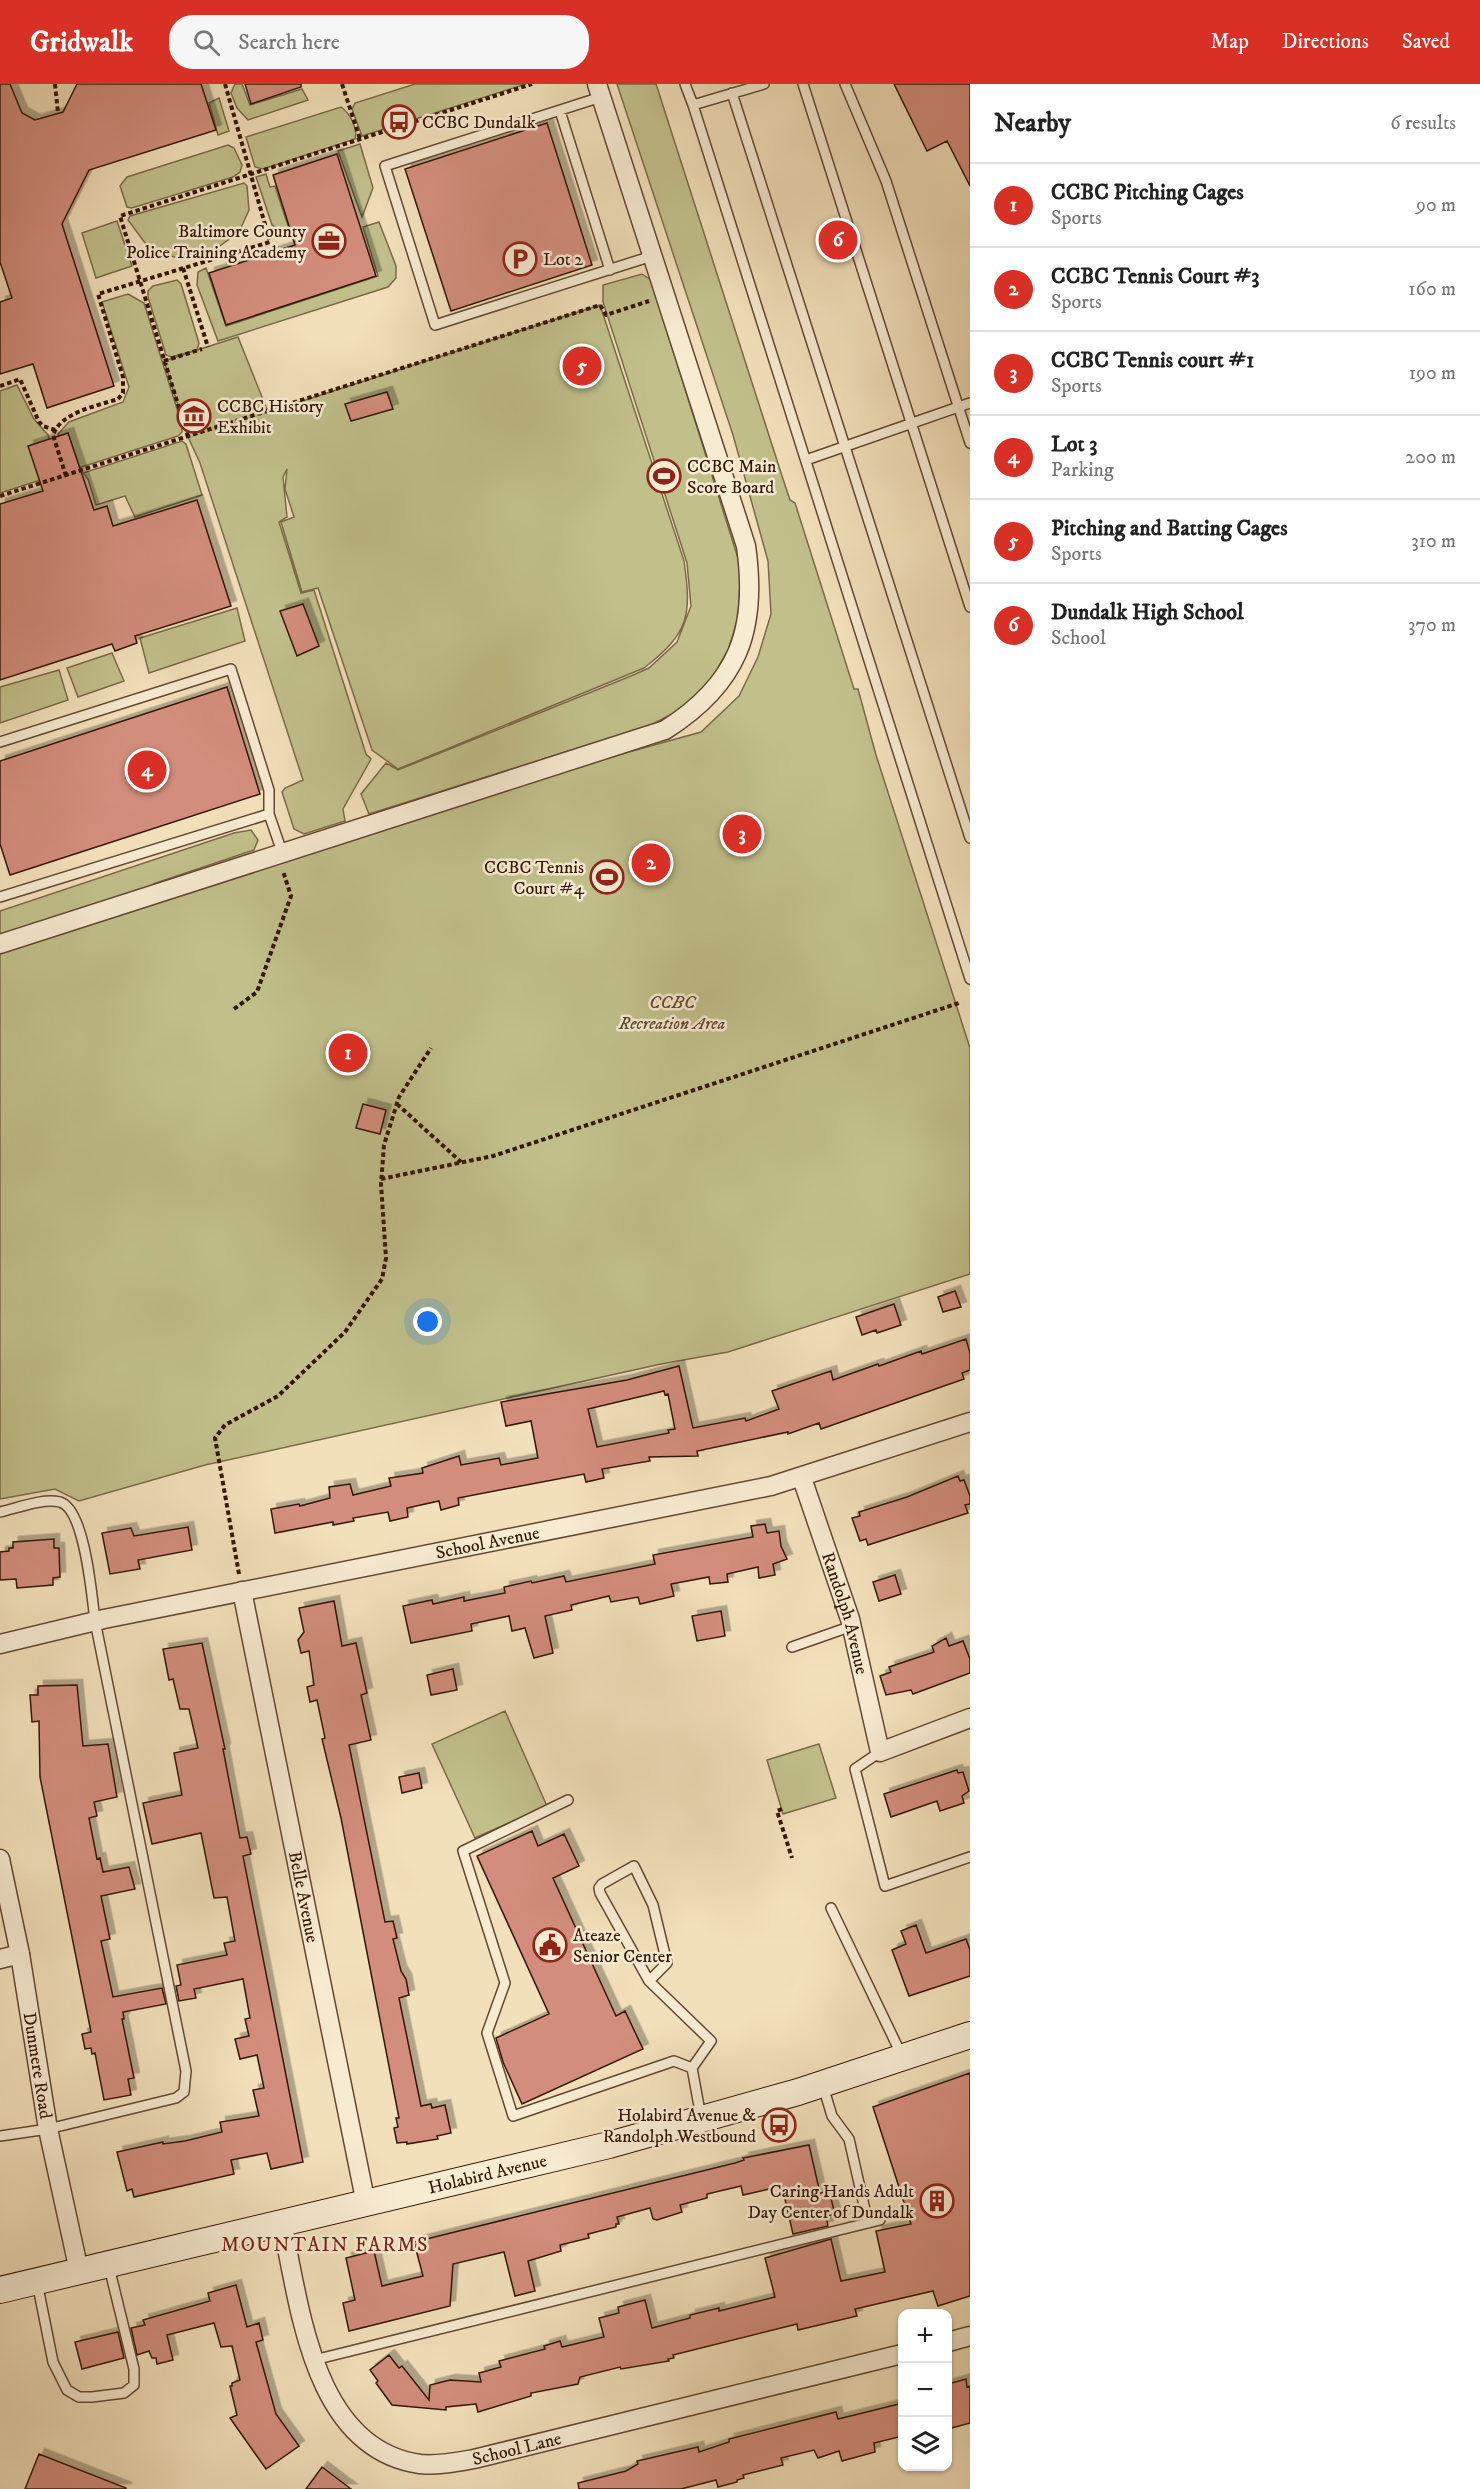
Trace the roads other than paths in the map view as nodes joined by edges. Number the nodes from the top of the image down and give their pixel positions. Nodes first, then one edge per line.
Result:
1 (685, 84) edge
2 (764, 84) edge
3 (803, 84) edge
4 (845, 84) edge
5 (599, 91) edge
6 (732, 93) junction
7 (693, 105) junction
8 (560, 111) junction
9 (652, 256) junction
10 (610, 270) junction
11 (970, 403) edge
12 (958, 407) junction
13 (912, 424) junction
14 (970, 443) edge
15 (845, 445) junction
16 (806, 460) junction
17 (970, 607) edge
18 (0, 742) edge
19 (268, 814) junction
20 (970, 838) edge
21 (280, 853) junction
22 (0, 897) edge
23 (0, 944) edge
24 (970, 979) edge
25 (970, 1422) edge
26 (802, 1478) junction
27 (0, 1512) edge
28 (242, 1591) junction
29 (95, 1620) junction
30 (852, 1626) junction
31 (0, 1644) edge
32 (792, 1647) dead end
33 (970, 1718) edge
34 (879, 1752) junction
35 (568, 1800) dead end
36 (970, 1857) edge
37 (0, 1859) edge
38 (831, 1908) dead end
39 (20, 1954) junction
40 (0, 1959) edge
41 (649, 1981) junction
42 (970, 2035) edge
43 (903, 2058) junction
44 (692, 2068) junction
45 (822, 2084) junction
46 (702, 2120) junction
47 (48, 2129) junction
48 (0, 2136) edge
49 (366, 2204) junction
50 (880, 2220) dead end
51 (282, 2223) junction
52 (868, 2223) junction
53 (109, 2264) junction
54 (79, 2271) junction
55 (37, 2282) junction
56 (0, 2290) edge
57 (970, 2336) edge
58 (952, 2341) edge
59 (898, 2355) edge
60 (314, 2360) junction

1 - 7 lane
2 - 6 lane
3 - 13 lane
4 - 12 lane
5 - 8 lane
5 - 9 street
6 - 7 lane
6 - 15 lane
7 - 16 lane
8 - 10 lane
8 - 10 lane
9 - 10 lane
9 - 21 street
11 - 12 lane
12 - 13 lane
12 - 14 lane
13 - 15 lane
13 - 17 lane
15 - 16 lane
15 - 20 lane
16 - 24 lane
18 - 19 lane
19 - 21 lane
19 - 22 lane
21 - 23 street
25 - 26 street, School Avenue
26 - 28 street, School Avenue
26 - 30 street, Randolph Avenue
27 - 29 lane
28 - 29 street, School Avenue
28 - 49 street, Belle Avenue
29 - 31 street, School Avenue
29 - 47 lane
30 - 32 lane
30 - 34 street, Randolph Avenue
33 - 34 street
34 - 36 lane
35 - 44 lane
37 - 39 street, Dunmere Road
38 - 43 lane
39 - 40 street
39 - 47 street, Dunmere Road
41 - 41 lane
41 - 44 lane
42 - 43 main road, Holabird Avenue
43 - 45 main road, Holabird Avenue
44 - 46 lane
45 - 46 main road, Holabird Avenue
45 - 52 lane
46 - 49 main road, Holabird Avenue
47 - 48 lane
47 - 54 street, Dunmere Road
49 - 51 main road, Holabird Avenue
50 - 52 lane
51 - 53 main road, Holabird Avenue
51 - 60 street, School Lane
52 - 60 lane
53 - 54 main road, Holabird Avenue
53 - 55 lane
54 - 55 main road, Holabird Avenue
55 - 56 main road, Holabird Avenue
57 - 58 street
59 - 60 street, School Lane

